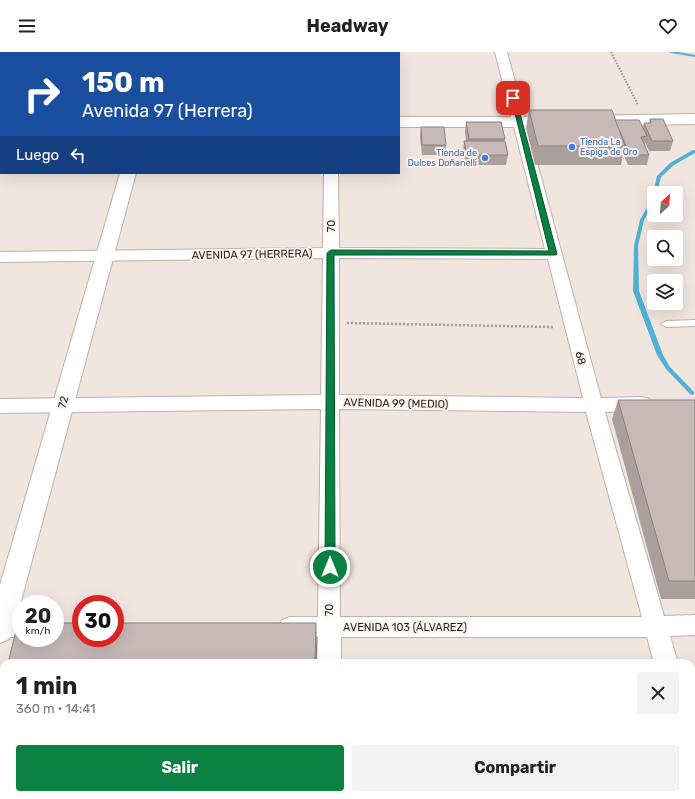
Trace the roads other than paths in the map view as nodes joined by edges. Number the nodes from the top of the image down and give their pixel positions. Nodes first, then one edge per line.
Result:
1 (501, 52) edge
2 (695, 119) edge
3 (400, 122) edge
4 (519, 122) junction
5 (128, 174) edge
6 (331, 174) edge
7 (331, 253) junction
8 (553, 254) junction
9 (104, 255) junction
10 (0, 257) edge
11 (695, 323) edge
12 (666, 324) dead end
13 (331, 402) junction
14 (656, 403) edge
15 (62, 405) junction
16 (594, 405) junction
17 (0, 406) edge
18 (695, 625) edge
19 (266, 627) edge
20 (329, 627) junction
21 (656, 627) junction
22 (6, 628) edge
23 (329, 659) edge
24 (665, 659) edge

1 - 4 street, 68
2 - 4 street
3 - 4 street
4 - 8 street, 68
5 - 9 street, 72
6 - 7 street, 70
7 - 8 street, AVENIDA 97 (HERRERA)
7 - 9 street, AVENIDA 97 (HERRERA)
7 - 13 street, 70
8 - 16 street, 68
9 - 10 street, AVENIDA 97 (HERRERA)
9 - 15 street, 72
11 - 12 lane
13 - 15 street, AVENIDA 99 (MEDIO)
13 - 16 street, AVENIDA 99 (MEDIO)
13 - 20 street, 70
14 - 16 street, AVENIDA 99 (MEDIO)
15 - 17 street, AVENIDA 99 (MEDIO)
15 - 22 street, 72
16 - 21 street, 68
18 - 21 street, AVENIDA 103 (ÁLVAREZ)
19 - 20 street, AVENIDA 103 (ÁLVAREZ)
20 - 21 street, AVENIDA 103 (ÁLVAREZ)
20 - 23 street, 70
21 - 24 street, 68

